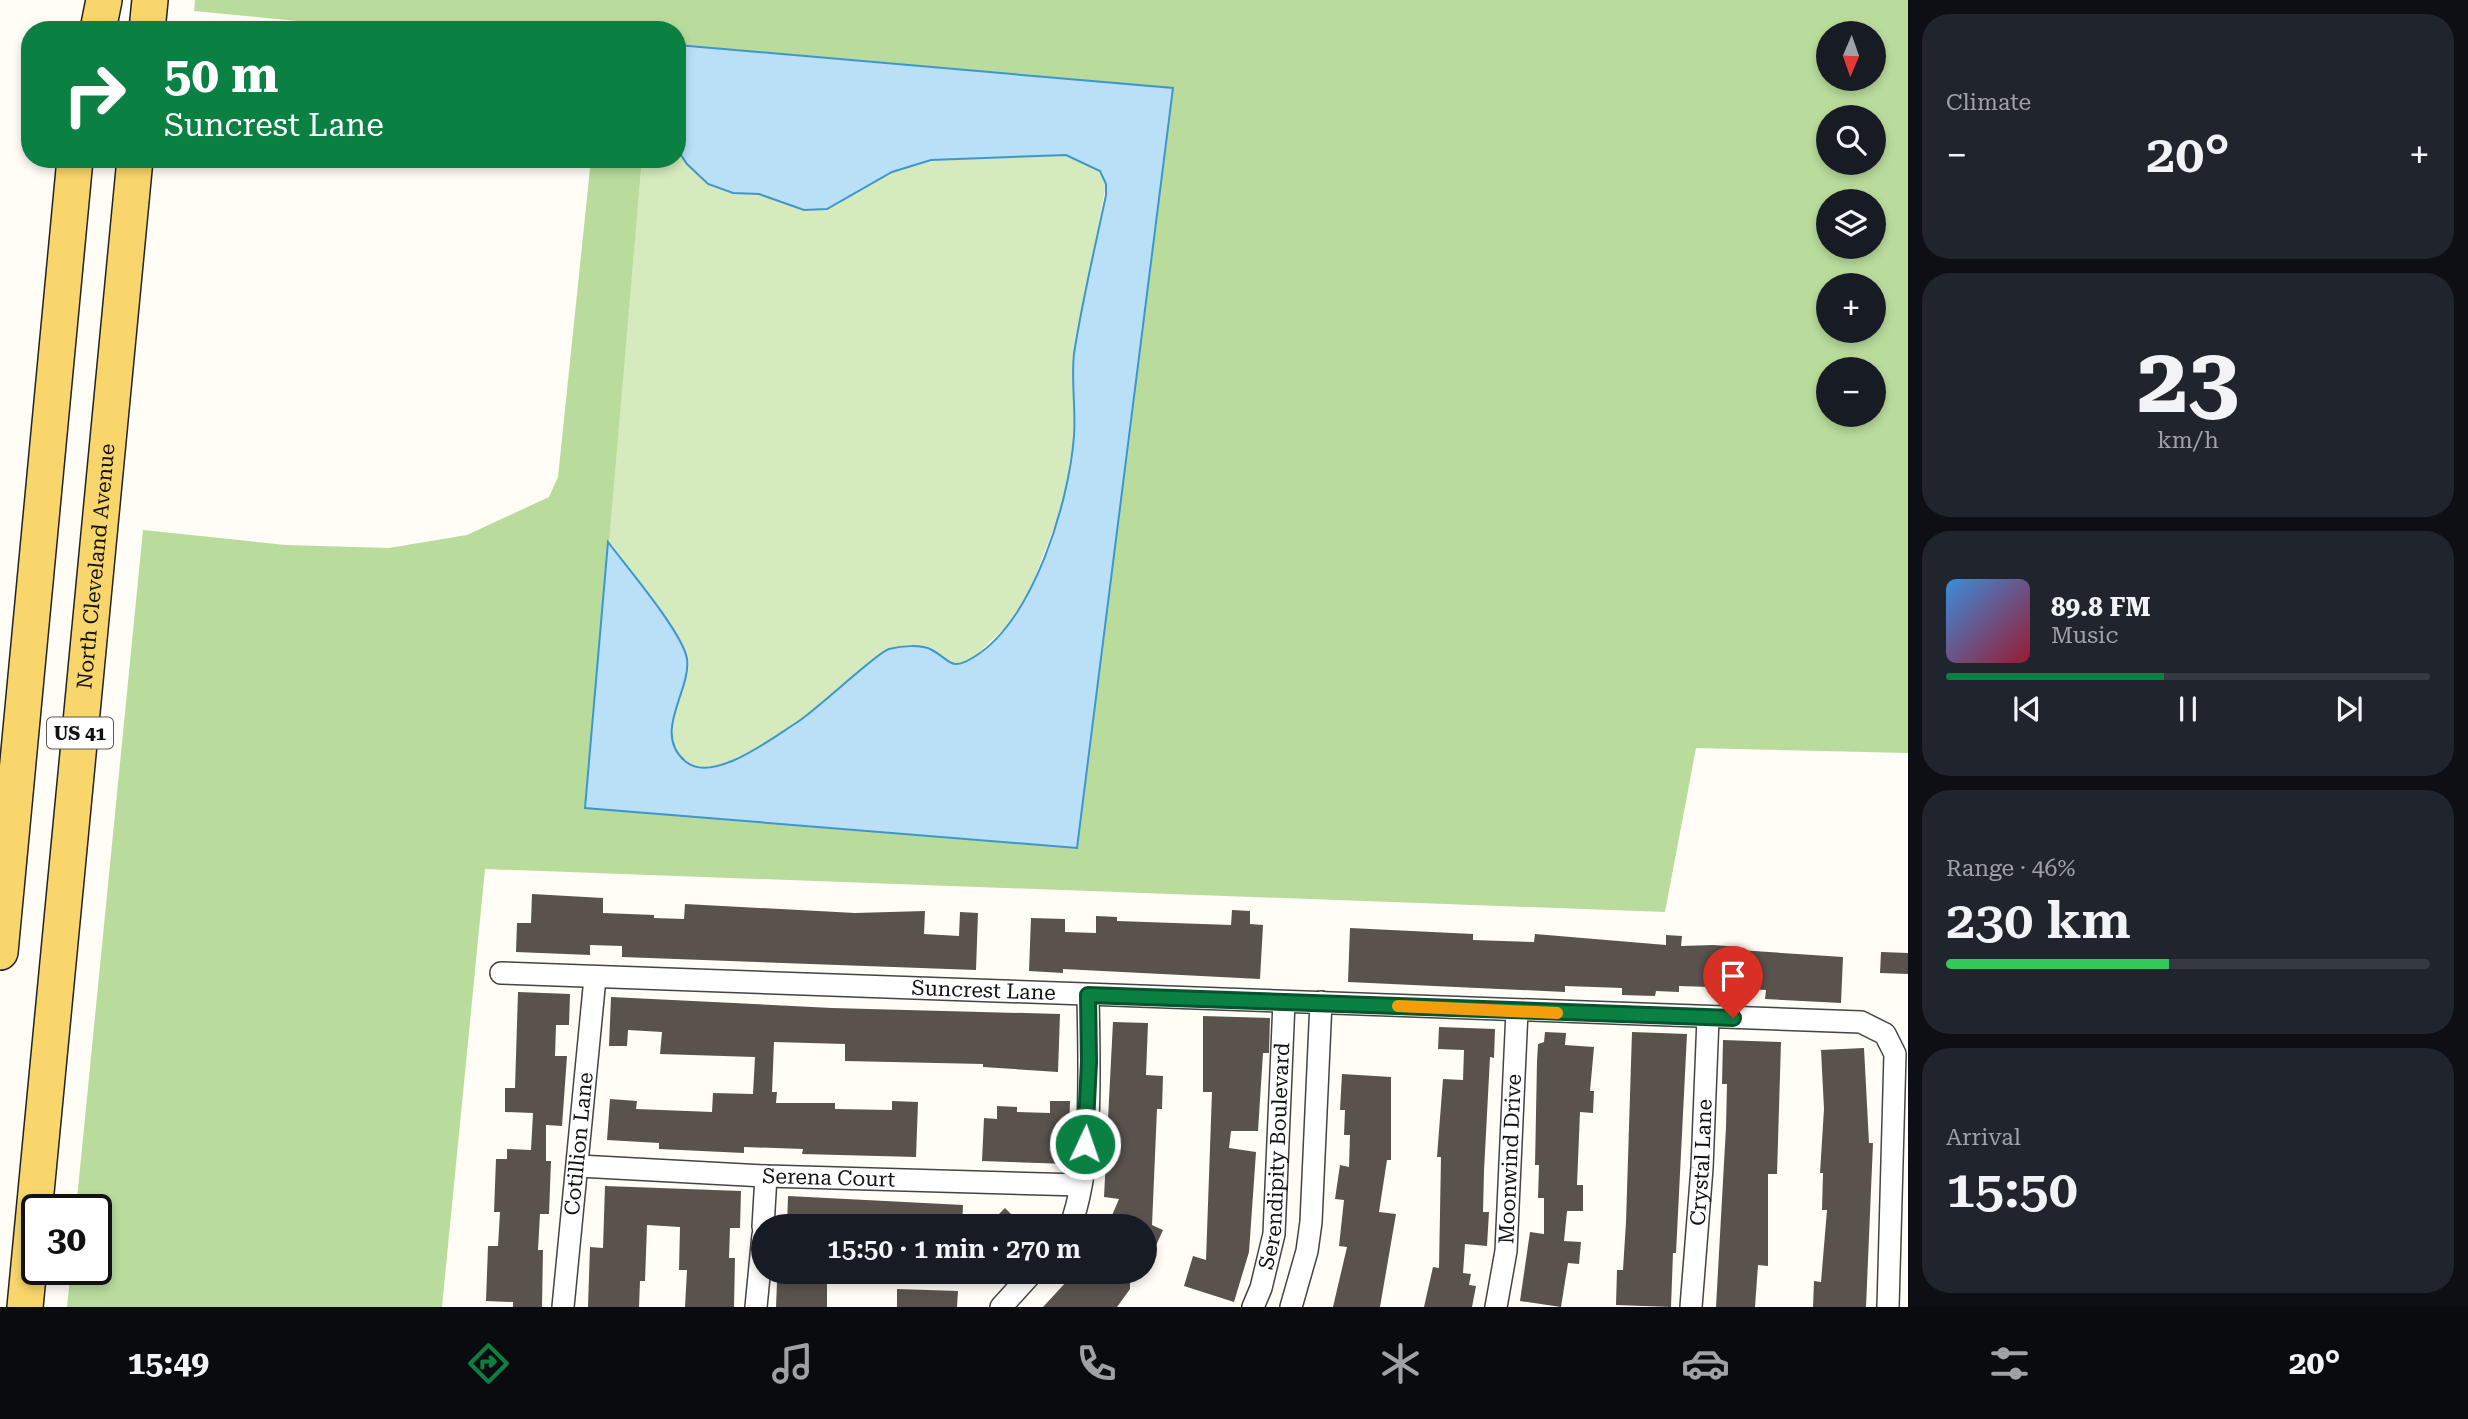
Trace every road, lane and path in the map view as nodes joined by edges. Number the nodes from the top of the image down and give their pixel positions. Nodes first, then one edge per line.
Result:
1 (91, 0) edge
2 (104, 0) edge
3 (150, 0) edge
4 (89, 21) edge
5 (100, 21) edge
6 (148, 21) edge
7 (74, 168) edge
8 (134, 168) edge
9 (0, 952) edge
10 (500, 972) dead end
11 (595, 978) junction
12 (1088, 995) junction
13 (1284, 1002) junction
14 (1321, 1002) junction
15 (1517, 1011) junction
16 (1708, 1018) junction
17 (579, 1166) junction
18 (766, 1176) junction
19 (1080, 1185) junction
20 (765, 1214) edge
21 (1075, 1214) edge
22 (758, 1284) edge
23 (1024, 1284) edge
24 (1009, 1304) edge
25 (25, 1307) edge
26 (563, 1307) edge
27 (756, 1307) edge
28 (1253, 1307) edge
29 (1290, 1307) edge
30 (1496, 1307) edge
31 (1691, 1307) edge
32 (1888, 1307) edge

1 - 4 main road
2 - 5 main road
3 - 6 main road
7 - 9 main road, US 41
8 - 25 main road, North Cleveland Avenue / US 41
10 - 11 street, Suncrest Lane
11 - 12 street, Suncrest Lane
11 - 17 street, Cotillion Lane
12 - 13 street, Suncrest Lane
12 - 19 street
13 - 14 street, Suncrest Lane
13 - 28 street, Serendipity Boulevard
14 - 15 street, Suncrest Lane
14 - 29 street, Serendipity Boulevard
15 - 16 street, Suncrest Lane
15 - 30 street, Moonwind Drive
16 - 31 street, Crystal Lane
16 - 32 street, Suncrest Lane
17 - 18 street, Serena Court
17 - 26 street, Cotillion Lane
18 - 19 street, Serena Court
18 - 20 street
19 - 21 street
22 - 27 street
23 - 24 street

